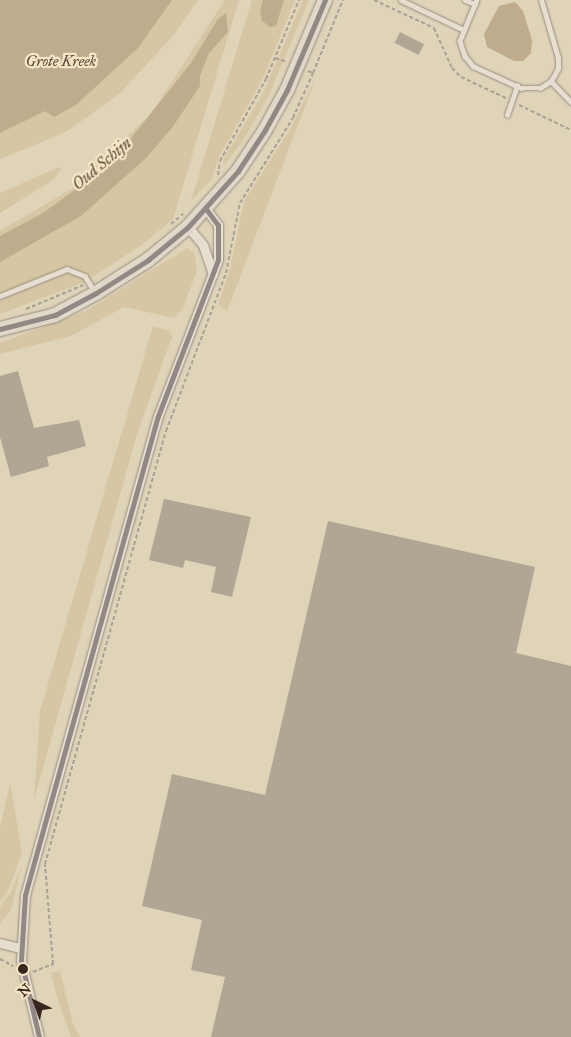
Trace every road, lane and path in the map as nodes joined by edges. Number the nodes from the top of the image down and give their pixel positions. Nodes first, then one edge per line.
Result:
1 (299, 0) edge
2 (325, 0) edge
3 (401, 0) edge
4 (465, 0) edge
5 (541, 0) edge
6 (476, 2) edge
7 (464, 30) junction
8 (313, 73) dead end
9 (551, 81) junction
10 (516, 86) junction
11 (571, 102) edge
12 (507, 115) dead end
13 (217, 177) dead end
14 (205, 208) junction
15 (185, 212) dead end
16 (169, 226) dead end
17 (188, 227) junction
18 (213, 274) junction
19 (93, 287) junction
20 (0, 296) edge
21 (25, 310) dead end
22 (0, 329) edge
23 (0, 943) edge
24 (20, 948) junction
25 (0, 958) edge
26 (22, 973) junction
27 (39, 1037) edge

1 - 13 path
2 - 14 main road
3 - 7 lane
4 - 6 lane
5 - 9 lane
6 - 7 lane
7 - 10 lane
8 - 26 path
9 - 10 lane
9 - 11 lane
10 - 12 lane
14 - 17 main road
14 - 18 street
15 - 16 path
17 - 18 street
17 - 19 main road
18 - 24 street
19 - 20 lane
19 - 21 path
19 - 22 main road
23 - 24 street
24 - 26 street
25 - 26 path
26 - 27 street

